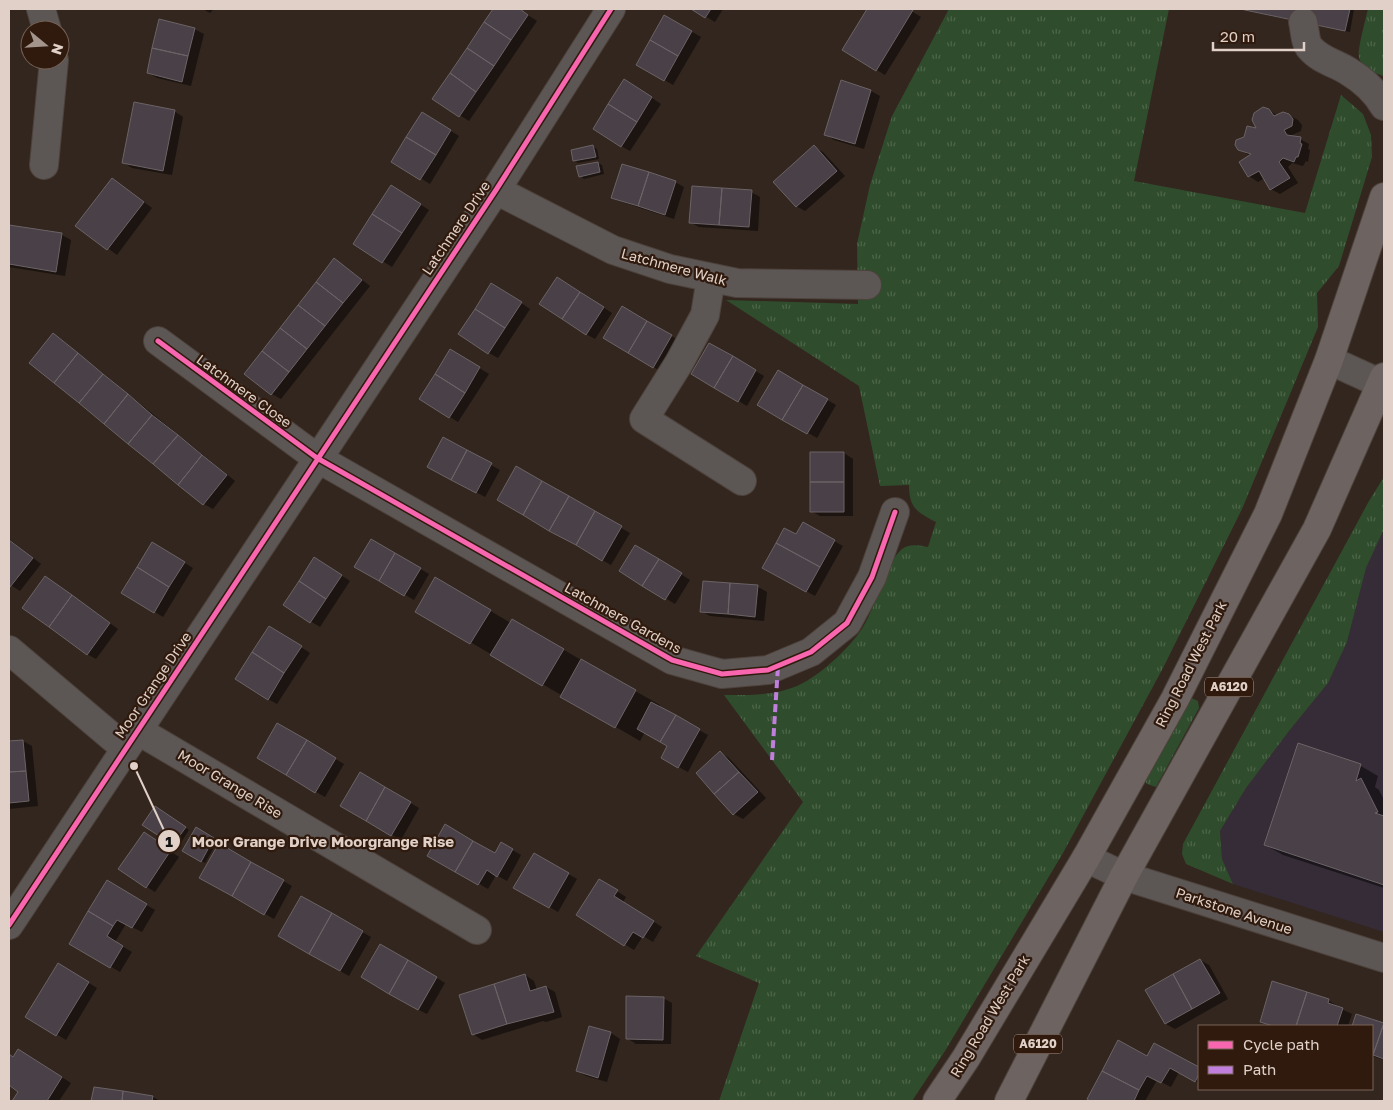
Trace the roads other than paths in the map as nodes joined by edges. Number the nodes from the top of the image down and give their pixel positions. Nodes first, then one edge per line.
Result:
1 (611, 9) edge
2 (1303, 22) dead end
3 (53, 70) edge
4 (1384, 106) edge
5 (44, 165) dead end
6 (496, 190) junction
7 (1384, 197) edge
8 (711, 278) junction
9 (867, 285) dead end
10 (158, 341) dead end
11 (1329, 360) junction
12 (1384, 382) edge
13 (317, 458) junction
14 (742, 481) dead end
15 (895, 512) dead end
16 (9, 650) edge
17 (131, 739) junction
18 (1086, 858) junction
19 (1124, 876) junction
20 (9, 924) edge
21 (477, 930) dead end
22 (1384, 958) edge
23 (937, 1101) edge
24 (1008, 1101) edge

1 - 6 street, Latchmere Drive
2 - 4 street
3 - 5 street
6 - 8 street, Latchmere Walk
6 - 13 street, Latchmere Drive
7 - 11 highway, Ring Road West Park / A6120
8 - 9 street, Latchmere Walk
8 - 14 street
10 - 13 street, Latchmere Close
11 - 12 street
11 - 18 highway, Ring Road West Park / A6120
12 - 19 highway, A6120
13 - 15 street, Latchmere Gardens
13 - 17 street, Moor Grange Drive
16 - 17 street, Moor Grange Rise
17 - 20 street, Moor Grange Drive
17 - 21 street, Moor Grange Rise
18 - 19 street, Parkstone Avenue
18 - 23 highway, Ring Road West Park / A6120
19 - 22 street, Parkstone Avenue
19 - 24 highway, A6120

